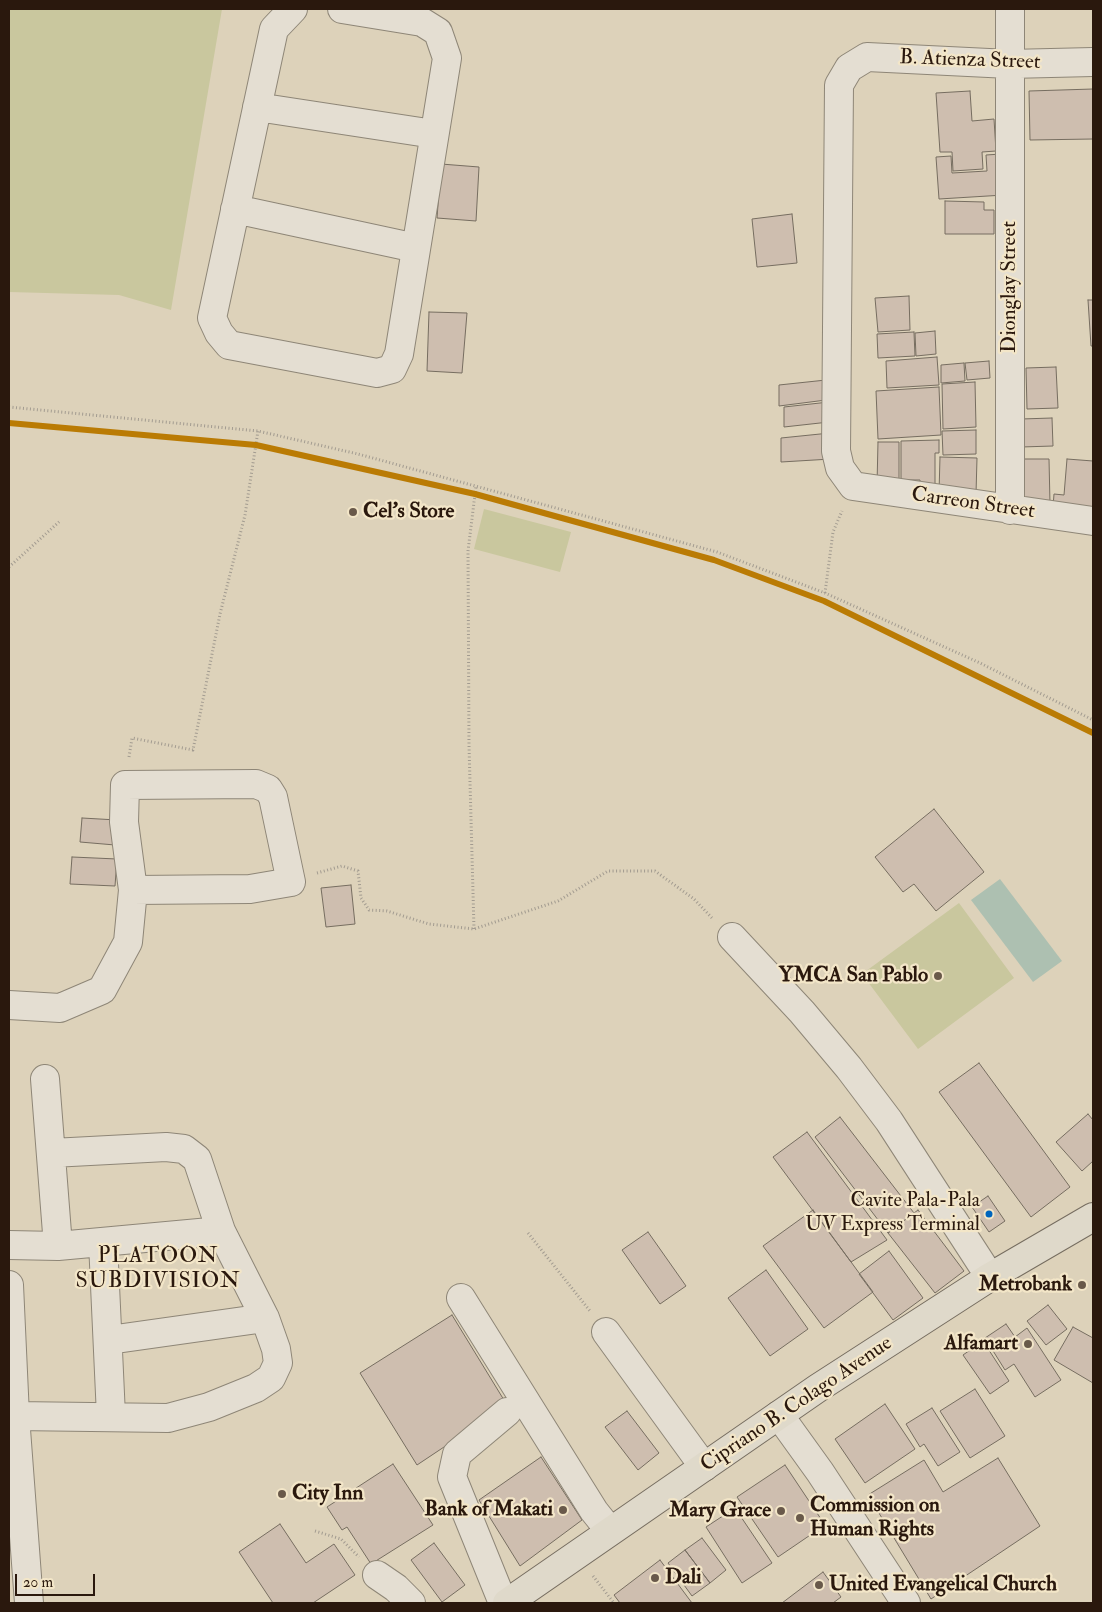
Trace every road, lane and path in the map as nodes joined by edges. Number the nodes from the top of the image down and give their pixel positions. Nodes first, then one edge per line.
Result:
1 (293, 9) edge
2 (342, 9) edge
3 (1010, 9) edge
4 (1093, 62) edge
5 (1009, 64) junction
6 (257, 107) junction
7 (434, 134) junction
8 (236, 209) junction
9 (416, 248) junction
10 (9, 407) edge
11 (258, 431) junction
12 (476, 486) junction
13 (853, 486) junction
14 (1010, 510) junction
15 (60, 521) dead end
16 (1093, 521) edge
17 (9, 567) edge
18 (825, 593) junction
19 (1093, 720) edge
20 (126, 785) junction
21 (290, 882) junction
22 (133, 890) junction
23 (474, 929) junction
24 (732, 937) joint
25 (9, 1005) edge
26 (46, 1079) dead end
27 (52, 1153) junction
28 (1093, 1217) edge
29 (221, 1231) junction
30 (528, 1233) dead end
31 (103, 1242) junction
32 (9, 1245) edge
33 (58, 1246) junction
34 (990, 1277) junction
35 (9, 1285) edge
36 (461, 1298) dead end
37 (265, 1318) junction
38 (606, 1332) joint
39 (109, 1340) junction
40 (507, 1412) dead end
41 (779, 1414) junction
42 (15, 1416) junction
43 (111, 1416) junction
44 (704, 1467) junction
45 (315, 1531) dead end
46 (610, 1531) junction
47 (576, 1555) junction
48 (377, 1575) joint
49 (29, 1603) edge
50 (411, 1603) edge
51 (505, 1603) edge
52 (614, 1603) edge
53 (906, 1603) edge

1 - 6 street
2 - 7 street
3 - 5 street, Dionglay Street
4 - 5 street, B. Atienza Street
5 - 13 street, B. Atienza Street
5 - 14 street, Dionglay Street
6 - 7 street
6 - 8 street
7 - 9 street
8 - 9 street
8 - 9 street
10 - 11 path
11 - 12 path
11 - 20 path
12 - 18 path
12 - 23 path
13 - 14 street, Carreon Street
13 - 18 path
14 - 16 street, Carreon Street
15 - 17 path
18 - 19 path
20 - 21 street
20 - 22 street
21 - 22 street
21 - 23 path
22 - 25 street
23 - 24 path
24 - 34 street
26 - 27 street
27 - 29 street
27 - 33 street
28 - 34 main road, Cipriano B. Colago Avenue
29 - 31 street
29 - 37 street
30 - 38 path
31 - 33 street
31 - 39 street
32 - 33 street
34 - 41 main road, Cipriano B. Colago Avenue
35 - 42 street
36 - 46 street
37 - 39 street
37 - 43 street
38 - 44 street
39 - 43 street
40 - 51 street
41 - 44 main road, Cipriano B. Colago Avenue
41 - 53 street
42 - 43 street
42 - 49 street
44 - 46 main road, Cipriano B. Colago Avenue
45 - 48 path
46 - 47 main road, Cipriano B. Colago Avenue
47 - 51 main road, Cipriano B. Colago Avenue
47 - 52 path
48 - 50 street

